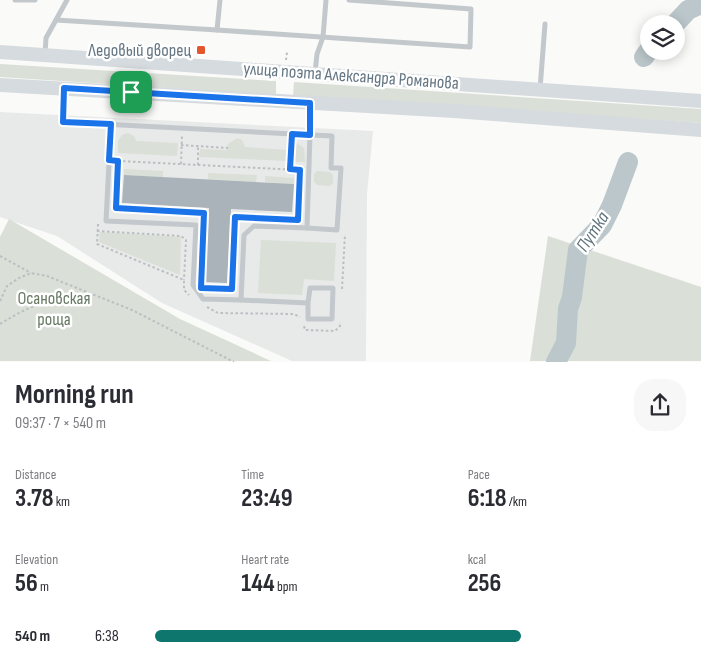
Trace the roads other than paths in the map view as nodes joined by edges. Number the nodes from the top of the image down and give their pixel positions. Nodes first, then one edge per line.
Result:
1 (15, 0) edge
2 (67, 0) edge
3 (220, 0) edge
4 (326, 0) edge
5 (349, 0) edge
6 (35, 1) edge
7 (56, 20) junction
8 (545, 24) dead end
9 (217, 30) junction
10 (323, 37) junction
11 (0, 52) edge
12 (45, 54) junction
13 (314, 73) junction
14 (0, 85) edge
15 (64, 88) junction
16 (540, 90) junction
17 (701, 101) edge
18 (310, 103) junction
19 (111, 124) junction
20 (701, 130) edge
21 (310, 135) junction
22 (306, 228) junction
23 (241, 300) junction
24 (308, 303) junction

1 - 6 lane
2 - 7 lane
3 - 9 lane
4 - 10 lane
5 - 10 lane
7 - 9 lane
7 - 12 lane
8 - 16 lane
9 - 10 lane
10 - 13 lane
11 - 12 main road, улица поэта Александра Романова
12 - 13 main road, улица поэта Александра Романова
13 - 16 main road, улица поэта Александра Романова
14 - 15 main road, улица поэта Александра Романова
15 - 18 main road, улица поэта Александра Романова
15 - 19 lane
16 - 17 main road, улица поэта Александра Романова
18 - 20 main road, улица поэта Александра Романова
18 - 21 lane
19 - 21 lane
19 - 23 lane
21 - 22 lane
21 - 22 lane
22 - 23 lane
23 - 24 lane
24 - 24 lane

